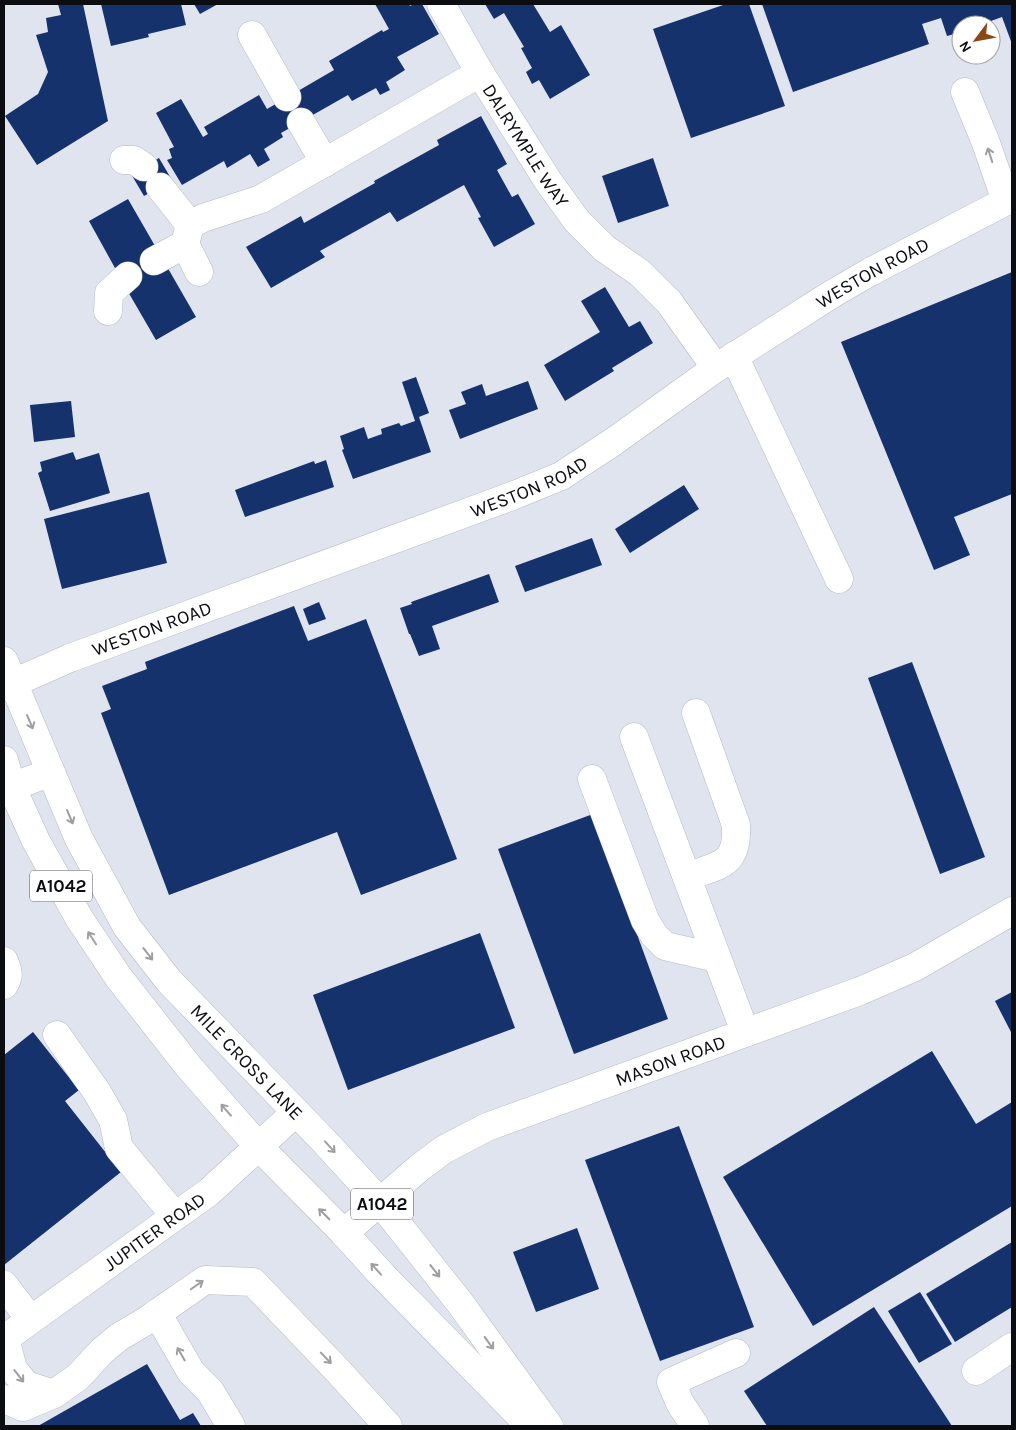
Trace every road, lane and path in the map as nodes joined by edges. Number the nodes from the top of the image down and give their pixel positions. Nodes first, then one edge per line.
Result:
1 (441, 4) edge
2 (252, 35) dead end
3 (480, 73) junction
4 (965, 92) dead end
5 (287, 97) dead end
6 (301, 122) dead end
7 (325, 163) junction
8 (148, 176) dead end
9 (1009, 200) edge
10 (187, 235) junction
11 (154, 262) dead end
12 (199, 272) dead end
13 (128, 276) dead end
14 (108, 310) dead end
15 (725, 362) junction
16 (838, 579) dead end
17 (7, 677) edge
18 (696, 713) dead end
19 (634, 737) dead end
20 (4, 760) edge
21 (51, 772) junction
22 (592, 779) dead end
23 (8, 789) edge
24 (687, 877) junction
25 (1012, 911) edge
26 (717, 958) junction
27 (4, 961) edge
28 (4, 985) edge
29 (745, 1032) junction
30 (57, 1035) dead end
31 (296, 1112) junction
32 (258, 1146) junction
33 (380, 1202) junction
34 (175, 1216) junction
35 (344, 1233) junction
36 (4, 1285) edge
37 (157, 1313) junction
38 (30, 1319) junction
39 (4, 1338) edge
40 (1012, 1347) edge
41 (736, 1353) dead end
42 (976, 1371) dead end
43 (54, 1394) junction
44 (4, 1399) edge
45 (231, 1426) edge
46 (388, 1426) edge
47 (530, 1426) edge
48 (549, 1426) edge
49 (695, 1426) edge

1 - 3 main road
2 - 5 main road
3 - 7 main road, DALRYMPLE WAY
3 - 15 main road, DALRYMPLE WAY
9 -> 4 main road
6 - 7 main road
7 - 10 main road, DALRYMPLE WAY
8 - 10 main road
9 - 15 main road, WESTON ROAD
10 - 11 main road, DALRYMPLE WAY
10 - 12 main road
13 - 14 main road
15 - 16 main road, DALRYMPLE WAY
15 - 17 main road, WESTON ROAD
17 -> 21 main road, MILE CROSS LANE / A1042
18 - 24 main road
19 - 24 main road
20 - 23 main road, A1042
21 - 23 main road
21 -> 31 main road, MILE CROSS LANE / A1042
22 - 26 main road
32 -> 23 main road, A1042
24 - 26 main road
25 - 29 main road, MASON ROAD
26 - 29 main road
27 - 28 main road
29 - 33 main road, MASON ROAD
30 - 34 main road
31 - 32 main road, JUPITER ROAD
31 -> 33 main road, MILE CROSS LANE / A1042
32 - 34 main road, JUPITER ROAD
35 -> 32 main road, A1042
33 - 35 main road, MASON ROAD
33 -> 48 main road, MILE CROSS LANE / A1042
34 - 38 main road, JUPITER ROAD
47 -> 35 main road, A1042
36 - 38 main road
37 - 43 main road
45 -> 37 main road
37 -> 46 main road
38 - 39 main road, JUPITER ROAD
39 -> 43 main road
40 - 42 main road
41 - 49 main road
43 - 44 main road

